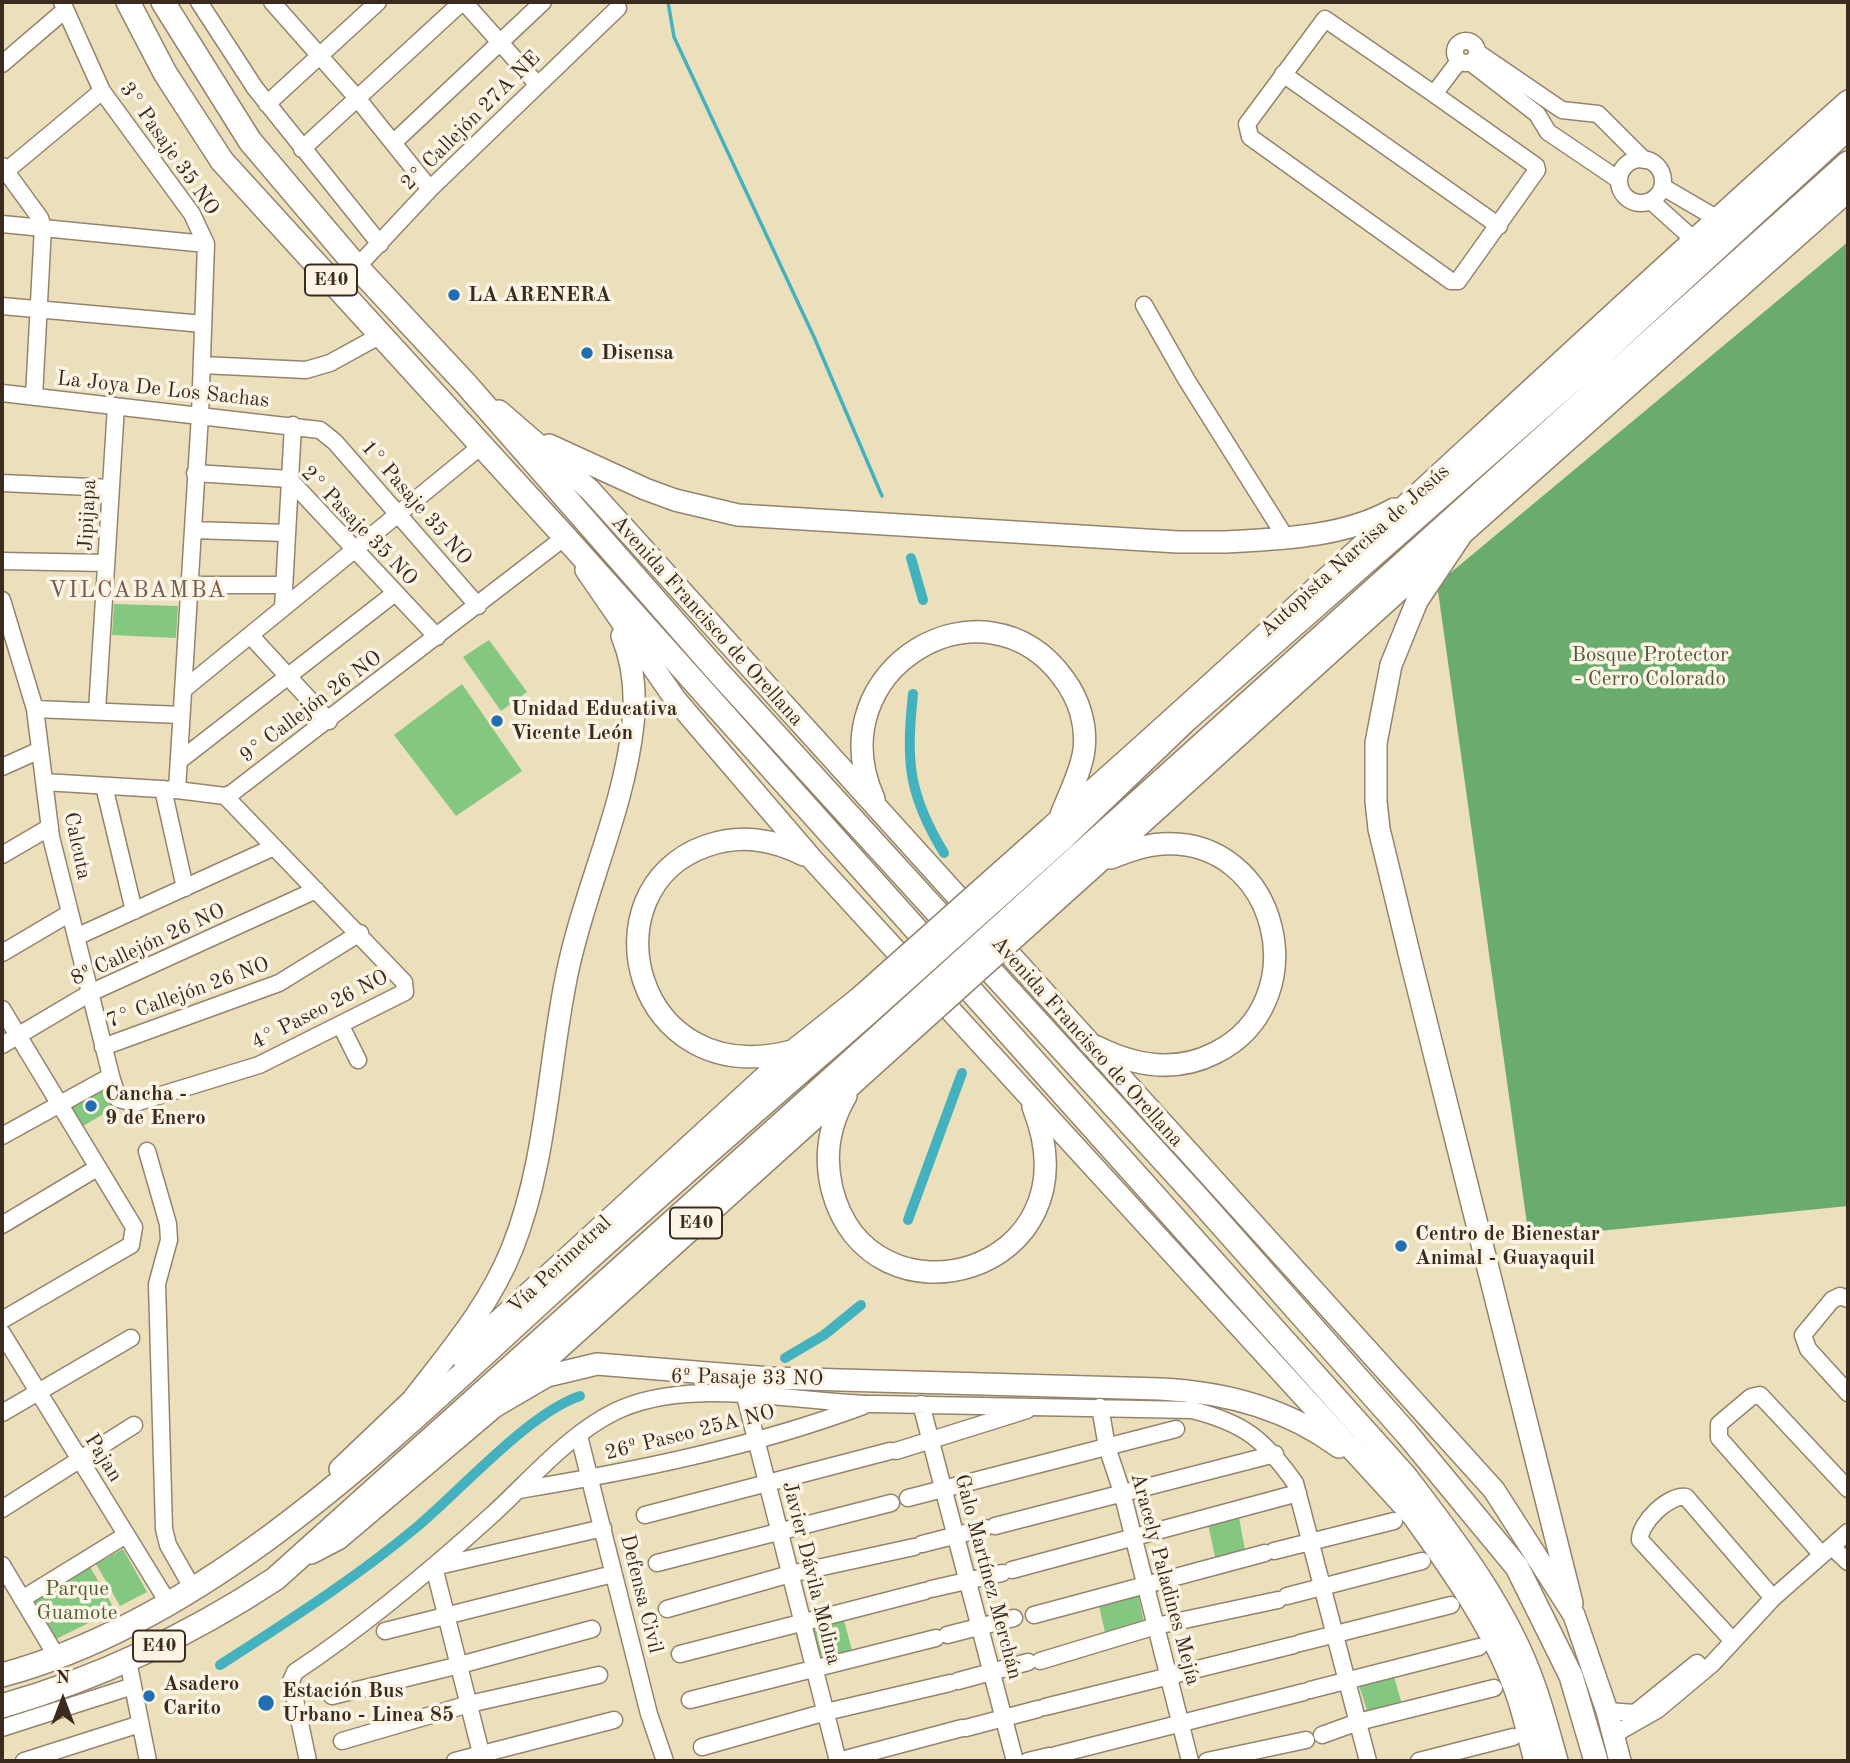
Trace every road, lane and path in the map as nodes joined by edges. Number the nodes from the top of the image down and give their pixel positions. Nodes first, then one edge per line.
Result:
1 (128, 2) edge
2 (163, 2) edge
3 (199, 2) edge
4 (378, 2) edge
5 (463, 2) edge
6 (543, 2) edge
7 (280, 5) edge
8 (64, 6) edge
9 (618, 8) dead end
10 (500, 44) junction
11 (320, 56) junction
12 (1469, 58) junction
13 (2, 64) edge
14 (1283, 74) junction
15 (537, 84) junction
16 (102, 91) junction
17 (1434, 94) junction
18 (357, 98) junction
19 (1848, 102) edge
20 (267, 104) junction
21 (1848, 128) edge
22 (393, 143) junction
23 (302, 149) junction
24 (1644, 160) junction
25 (1848, 163) edge
26 (4, 168) edge
27 (1619, 180) junction
28 (1663, 187) junction
29 (430, 190) junction
30 (1848, 191) edge
31 (1651, 201) junction
32 (1716, 218) junction
33 (2, 224) edge
34 (1499, 226) junction
35 (43, 227) junction
36 (1693, 239) junction
37 (206, 244) junction
38 (380, 244) junction
39 (357, 267) junction
40 (1144, 304) dead end
41 (2, 306) edge
42 (37, 309) junction
43 (203, 324) junction
44 (381, 335) junction
45 (202, 365) junction
46 (465, 383) junction
47 (2, 393) edge
48 (34, 397) junction
49 (116, 406) junction
50 (200, 415) junction
51 (293, 425) junction
52 (320, 430) joint
53 (529, 436) junction
54 (480, 447) junction
55 (195, 473) junction
56 (289, 479) junction
57 (2, 483) edge
58 (111, 488) junction
59 (1423, 492) junction
60 (398, 515) junction
61 (193, 530) junction
62 (287, 533) junction
63 (565, 537) junction
64 (1460, 537) junction
65 (1286, 538) junction
66 (354, 550) junction
67 (2, 561) edge
68 (106, 563) junction
69 (189, 585) junction
70 (284, 585) junction
71 (395, 593) junction
72 (2, 600) edge
73 (478, 606) junction
74 (283, 608) junction
75 (612, 612) junction
76 (250, 635) junction
77 (437, 637) junction
78 (288, 676) junction
79 (183, 690) junction
80 (34, 709) junction
81 (97, 711) junction
82 (181, 715) junction
83 (329, 721) junction
84 (40, 750) junction
85 (178, 761) junction
86 (2, 767) edge
87 (44, 782) junction
88 (104, 786) junction
89 (170, 789) junction
90 (225, 796) junction
91 (879, 811) junction
92 (50, 827) junction
93 (1057, 830) junction
94 (274, 847) junction
95 (2, 855) edge
96 (812, 859) junction
97 (1089, 863) junction
98 (185, 888) junction
99 (316, 890) junction
100 (134, 911) junction
101 (70, 913) junction
102 (359, 933) junction
103 (76, 937) junction
104 (2, 953) edge
105 (90, 993) junction
106 (864, 1004) junction
107 (2, 1009) edge
108 (341, 1026) junction
109 (18, 1035) junction
110 (893, 1036) junction
111 (1086, 1041) junction
112 (2, 1045) edge
113 (103, 1046) junction
114 (794, 1050) junction
115 (358, 1060) dead end
116 (111, 1076) junction
117 (854, 1084) junction
118 (1030, 1098) junction
119 (118, 1099) joint
120 (59, 1104) junction
121 (2, 1136) edge
122 (147, 1151) dead end
123 (97, 1168) junction
124 (2, 1225) edge
125 (1848, 1299) edge
126 (2, 1320) edge
127 (2, 1333) edge
128 (131, 1338) dead end
129 (38, 1392) junction
130 (1848, 1393) edge
131 (745, 1396) junction
132 (414, 1398) junction
133 (868, 1404) junction
134 (921, 1404) junction
135 (1042, 1405) junction
136 (494, 1407) junction
137 (1100, 1407) junction
138 (2, 1413) edge
139 (134, 1425) dead end
140 (1176, 1429) dead end
141 (579, 1436) junction
142 (756, 1439) junction
143 (931, 1439) junction
144 (1107, 1447) junction
145 (1275, 1454) junction
146 (79, 1460) junction
147 (1369, 1469) junction
148 (590, 1479) junction
149 (767, 1485) junction
150 (942, 1489) junction
151 (1848, 1489) edge
152 (519, 1490) junction
153 (1122, 1492) junction
154 (1298, 1493) junction
155 (908, 1498) dead end
156 (891, 1503) dead end
157 (2, 1509) edge
158 (645, 1515) dead end
159 (1394, 1521) dead end
160 (603, 1528) junction
161 (778, 1531) junction
162 (1848, 1532) edge
163 (955, 1533) junction
164 (126, 1535) junction
165 (1133, 1535) junction
166 (268, 1538) junction
167 (1311, 1542) junction
168 (1827, 1551) junction
169 (302, 1557) junction
170 (1422, 1561) dead end
171 (1848, 1562) edge
172 (657, 1563) dead end
173 (2, 1565) edge
174 (434, 1567) junction
175 (613, 1574) junction
176 (790, 1574) junction
177 (967, 1581) junction
178 (1145, 1583) junction
179 (1322, 1585) junction
180 (193, 1589) junction
181 (1773, 1598) junction
182 (22, 1599) junction
183 (169, 1604) junction
184 (1451, 1605) dead end
185 (667, 1609) dead end
186 (1034, 1615) dead end
187 (1574, 1615) junction
188 (445, 1616) junction
189 (1014, 1618) dead end
190 (802, 1623) junction
191 (979, 1625) junction
192 (1156, 1626) junction
193 (592, 1629) dead end
194 (385, 1631) dead end
195 (1335, 1634) junction
196 (1727, 1645) junction
197 (1479, 1647) dead end
198 (680, 1654) dead end
199 (57, 1657) junction
200 (128, 1661) junction
201 (460, 1665) junction
202 (814, 1670) junction
203 (991, 1671) junction
204 (2, 1675) edge
205 (598, 1675) dead end
206 (1168, 1675) junction
207 (1347, 1681) junction
208 (133, 1686) junction
209 (1494, 1688) dead end
210 (332, 1696) dead end
211 (690, 1700) dead end
212 (469, 1704) junction
213 (2, 1706) edge
214 (1607, 1711) junction
215 (825, 1712) junction
216 (1003, 1716) junction
217 (1638, 1717) junction
218 (614, 1720) dead end
219 (1181, 1723) junction
220 (1358, 1723) junction
221 (140, 1724) junction
222 (2, 1728) edge
223 (1613, 1735) junction
224 (1513, 1737) dead end
225 (342, 1741) dead end
226 (702, 1747) dead end
227 (307, 1756) edge
228 (482, 1758) edge
229 (24, 1761) edge
230 (148, 1761) edge
231 (455, 1761) edge
232 (665, 1761) edge
233 (838, 1761) edge
234 (1016, 1761) edge
235 (1028, 1761) edge
236 (1190, 1761) edge
237 (1207, 1761) edge
238 (1368, 1761) edge
239 (1419, 1761) edge
240 (1535, 1761) edge
241 (1556, 1761) edge
242 (1596, 1761) edge
243 (1620, 1761) edge

1 - 44 highway, E40
2 - 39 highway, Avenida Francisco de Orellana / E40
3 - 20 street
4 - 11 street
5 - 10 street
5 - 18 street
6 - 10 street
7 - 11 street
8 - 13 street
8 - 16 street, 3° Pasaje 35 NO
9 - 15 street, 2° Callejón 27A NE
10 - 15 street
10 - 22 street
11 - 18 street
11 - 20 street
12 - 17 street
12 - 24 street
12 - 27 street
14 - 17 street
14 - 34 street
14 - 34 street
15 - 29 street, 2° Callejón 27A NE
16 - 26 street
16 - 37 street, 3° Pasaje 35 NO
17 - 34 street
18 - 22 street
18 - 23 street
19 - 32 main road, Autopista Narcisa de Jesús
20 - 23 street
21 - 93 highway, Autopista Narcisa de Jesús
22 - 29 street
23 - 38 street
24 - 27 street
24 - 28 street
25 - 97 highway, Autopista Narcisa de Jesús
26 - 35 street
27 - 31 street
28 - 31 street
28 - 32 street
29 - 38 street, 2° Callejón 27A NE
30 - 64 main road, Autopista Narcisa de Jesús
31 - 36 street
32 - 36 main road, Autopista Narcisa de Jesús
33 - 35 street
35 - 37 street
35 - 42 street
36 - 59 main road, Autopista Narcisa de Jesús
37 - 43 street, 3° Pasaje 35 NO
38 - 39 street, 2° Callejón 27A NE
39 - 46 highway, Avenida Francisco de Orellana / E40
40 - 65 street
41 - 42 street
42 - 43 street
42 - 48 street
43 - 45 street, 3° Pasaje 35 NO
44 - 45 street
44 - 54 highway, E40
45 - 50 street, 3° Pasaje 35 NO
46 - 53 main road, Avenida Francisco de Orellana / E40
46 - 242 highway, Avenida Francisco de Orellana
47 - 48 street, La Joya De Los Sachas
48 - 49 street, La Joya De Los Sachas
49 - 50 street, La Joya De Los Sachas
49 - 58 street, Jipijapa
50 - 51 street, La Joya De Los Sachas
50 - 55 street, 3° Pasaje 35 NO
51 - 52 street, La Joya De Los Sachas
51 - 56 street
52 - 60 street, 1° Pasaje 35 NO
53 - 65 main road
53 - 91 main road, Avenida Francisco de Orellana / E40
54 - 60 street
54 - 63 highway, E40
55 - 56 street, 2° Pasaje 35 NO
55 - 61 street, 3° Pasaje 35 NO
56 - 62 street
56 - 66 street, 2° Pasaje 35 NO
57 - 58 street
58 - 68 street, Jipijapa
59 - 65 main road
59 - 93 main road, Autopista Narcisa de Jesús
60 - 66 street
60 - 73 street, 1° Pasaje 35 NO
61 - 62 street
61 - 69 street, 3° Pasaje 35 NO
62 - 70 street
63 - 73 street, 9° Callejón 26 NO
63 - 75 main road, E40
63 - 241 highway
64 - 97 main road, Autopista Narcisa de Jesús
64 - 187 main road
66 - 71 street, 2° Pasaje 35 NO
66 - 74 street
67 - 68 street
68 - 81 street, Jipijapa
69 - 70 street
69 - 79 street, 3° Pasaje 35 NO
70 - 74 street
71 - 77 street, 2° Pasaje 35 NO
71 - 78 street
72 - 80 street, Calcuta
73 - 77 street, 9° Callejón 26 NO
74 - 76 street
75 - 96 main road
75 - 132 main road
76 - 78 street
76 - 79 street
77 - 83 street, 9° Callejón 26 NO
78 - 83 street
78 - 85 street
79 - 82 street, 3° Pasaje 35 NO
80 - 81 street
80 - 84 street, Calcuta
81 - 82 street
82 - 85 street, 3° Pasaje 35 NO
83 - 90 street, 9° Callejón 26 NO
84 - 86 street
84 - 87 street, Calcuta
85 - 89 street, 3° Pasaje 35 NO
87 - 88 street
87 - 92 street, Calcuta
88 - 89 street
88 - 100 street
89 - 90 street
89 - 98 street, 3° Pasaje 35 NO
90 - 94 street, 4° Paseo 26 NO
91 - 93 main road
91 - 111 main road, Avenida Francisco de Orellana / E40
92 - 95 street
92 - 101 street, Calcuta
93 - 106 highway, Autopista Narcisa de Jesús, bridge
94 - 98 street
94 - 99 street, 4° Paseo 26 NO
96 - 114 main road
96 - 118 main road
97 - 110 highway, Autopista Narcisa de Jesús, bridge
97 - 111 main road
98 - 100 street
99 - 102 street, 4° Paseo 26 NO
99 - 105 street, 8º Callejón 26 NO
100 - 103 street
101 - 103 street, Calcuta
101 - 104 street
102 - 108 street, 4° Paseo 26 NO
102 - 113 street, 7° Callejón 26 NO
103 - 105 street, Calcuta
105 - 109 street, 8º Callejón 26 NO
105 - 113 street, Calcuta
106 - 114 main road, Vía Perimetral
106 - 166 highway, Vía Perimetral
107 - 109 street
108 - 115 street
108 - 119 street, 4° Paseo 26 NO
109 - 112 street, 8º Callejón 26 NO
109 - 120 street
110 - 117 main road, Vía Perimetral / E40
110 - 169 highway, Vía Perimetral
111 - 187 main road, Avenida Francisco de Orellana
113 - 116 street, Calcuta
114 - 132 main road, Vía Perimetral
116 - 119 street, Calcuta
116 - 120 street
117 - 118 main road
117 - 136 main road, Vía Perimetral / E40
118 - 147 main road
120 - 121 street
120 - 123 street
122 - 180 street
123 - 124 street
123 - 126 street
125 - 130 street
127 - 129 street, Pajan
128 - 129 street
129 - 138 street
129 - 146 street, Pajan
131 - 133 street, 6º Pasaje 33 NO
131 - 141 street, 6º Pasaje 33 NO
131 - 142 street, Javier Dávila Molina
132 - 166 main road, Vía Perimetral / E40
133 - 134 street, 6º Pasaje 33 NO
133 - 142 street, 26º Paseo 25A NO
134 - 135 street, 6º Pasaje 33 NO
134 - 143 street, Galo Martínez Merchán
135 - 137 street, 6º Pasaje 33 NO
135 - 143 street
136 - 147 main road
136 - 169 main road, Vía Perimetral / E40
137 - 144 street, Aracely Paladines Mejía
137 - 145 street, 6º Pasaje 33 NO
139 - 146 street
140 - 144 street
141 - 148 street, Defensa Civil
141 - 152 street, 6º Pasaje 33 NO
142 - 148 street, 26º Paseo 25A NO
142 - 149 street, Javier Dávila Molina
143 - 149 street
143 - 150 street, Galo Martínez Merchán
144 - 150 street
144 - 153 street, Aracely Paladines Mejía
145 - 153 street
145 - 154 street, 6º Pasaje 33 NO
146 - 157 street
146 - 164 street, Pajan
147 - 240 main road
148 - 152 street, 26º Paseo 25A NO
148 - 160 street, Defensa Civil
149 - 158 street
149 - 161 street, Javier Dávila Molina
150 - 155 street
150 - 163 street, Galo Martínez Merchán
151 - 168 street
152 - 174 street, 6º Pasaje 33 NO
153 - 163 street
153 - 165 street, Aracely Paladines Mejía
154 - 165 street
154 - 167 street, 6º Pasaje 33 NO
156 - 161 street
159 - 167 street
160 - 174 street
160 - 175 street, Defensa Civil
161 - 172 street
161 - 176 street, Javier Dávila Molina
162 - 168 street
163 - 176 street
163 - 177 street, Galo Martínez Merchán
164 - 182 street
164 - 183 street, Pajan
165 - 177 street
165 - 178 street, Aracely Paladines Mejía
166 - 180 highway, Vía Perimetral / E40
167 - 178 street
167 - 179 street, 6º Pasaje 33 NO
168 - 171 street
168 - 181 street
169 - 200 highway, Vía Perimetral / E40
170 - 179 street
173 - 182 street
174 - 188 street
174 - 227 street, 6º Pasaje 33 NO
175 - 188 street
175 - 232 street, Defensa Civil
176 - 185 street
176 - 190 street, Javier Dávila Molina
177 - 190 street
177 - 191 street, Galo Martínez Merchán
178 - 186 street
178 - 192 street, Aracely Paladines Mejía
179 - 192 street
179 - 195 street, 6º Pasaje 33 NO
180 - 183 highway, Vía Perimetral / E40
181 - 196 street
181 - 196 street
182 - 199 street
183 - 199 highway, Vía Perimetral / E40
184 - 195 street
187 - 214 main road, Avenida Francisco de Orellana
188 - 194 street
188 - 201 street
189 - 191 street
190 - 198 street
190 - 202 street, Javier Dávila Molina
191 - 202 street
191 - 203 street, Galo Martínez Merchán
192 - 203 street
192 - 206 street, Aracely Paladines Mejía
193 - 201 street
195 - 206 street
195 - 207 street, 6º Pasaje 33 NO
196 - 217 street
197 - 207 street
199 - 204 highway, Vía Perimetral / E40
200 - 208 street
200 - 213 highway, Vía Perimetral / E40
201 - 210 street
201 - 212 street
202 - 211 street
202 - 215 street, Javier Dávila Molina
203 - 215 street
203 - 216 street, Galo Martínez Merchán
205 - 212 street
206 - 216 street
206 - 219 street, Aracely Paladines Mejía
207 - 219 street
207 - 220 street, 6º Pasaje 33 NO
208 - 221 street
208 - 222 street
209 - 220 street
212 - 225 street
212 - 228 street
214 - 217 street
214 - 223 main road, Avenida Francisco de Orellana
215 - 226 street
215 - 233 street, Javier Dávila Molina
216 - 233 street
216 - 234 street, Galo Martínez Merchán
217 - 223 street
218 - 228 street
219 - 235 street
219 - 236 street, Aracely Paladines Mejía
220 - 237 street
220 - 238 street, 6º Pasaje 33 NO
221 - 229 street
221 - 230 street
223 - 243 main road, Avenida Francisco de Orellana
224 - 239 street
228 - 231 street

